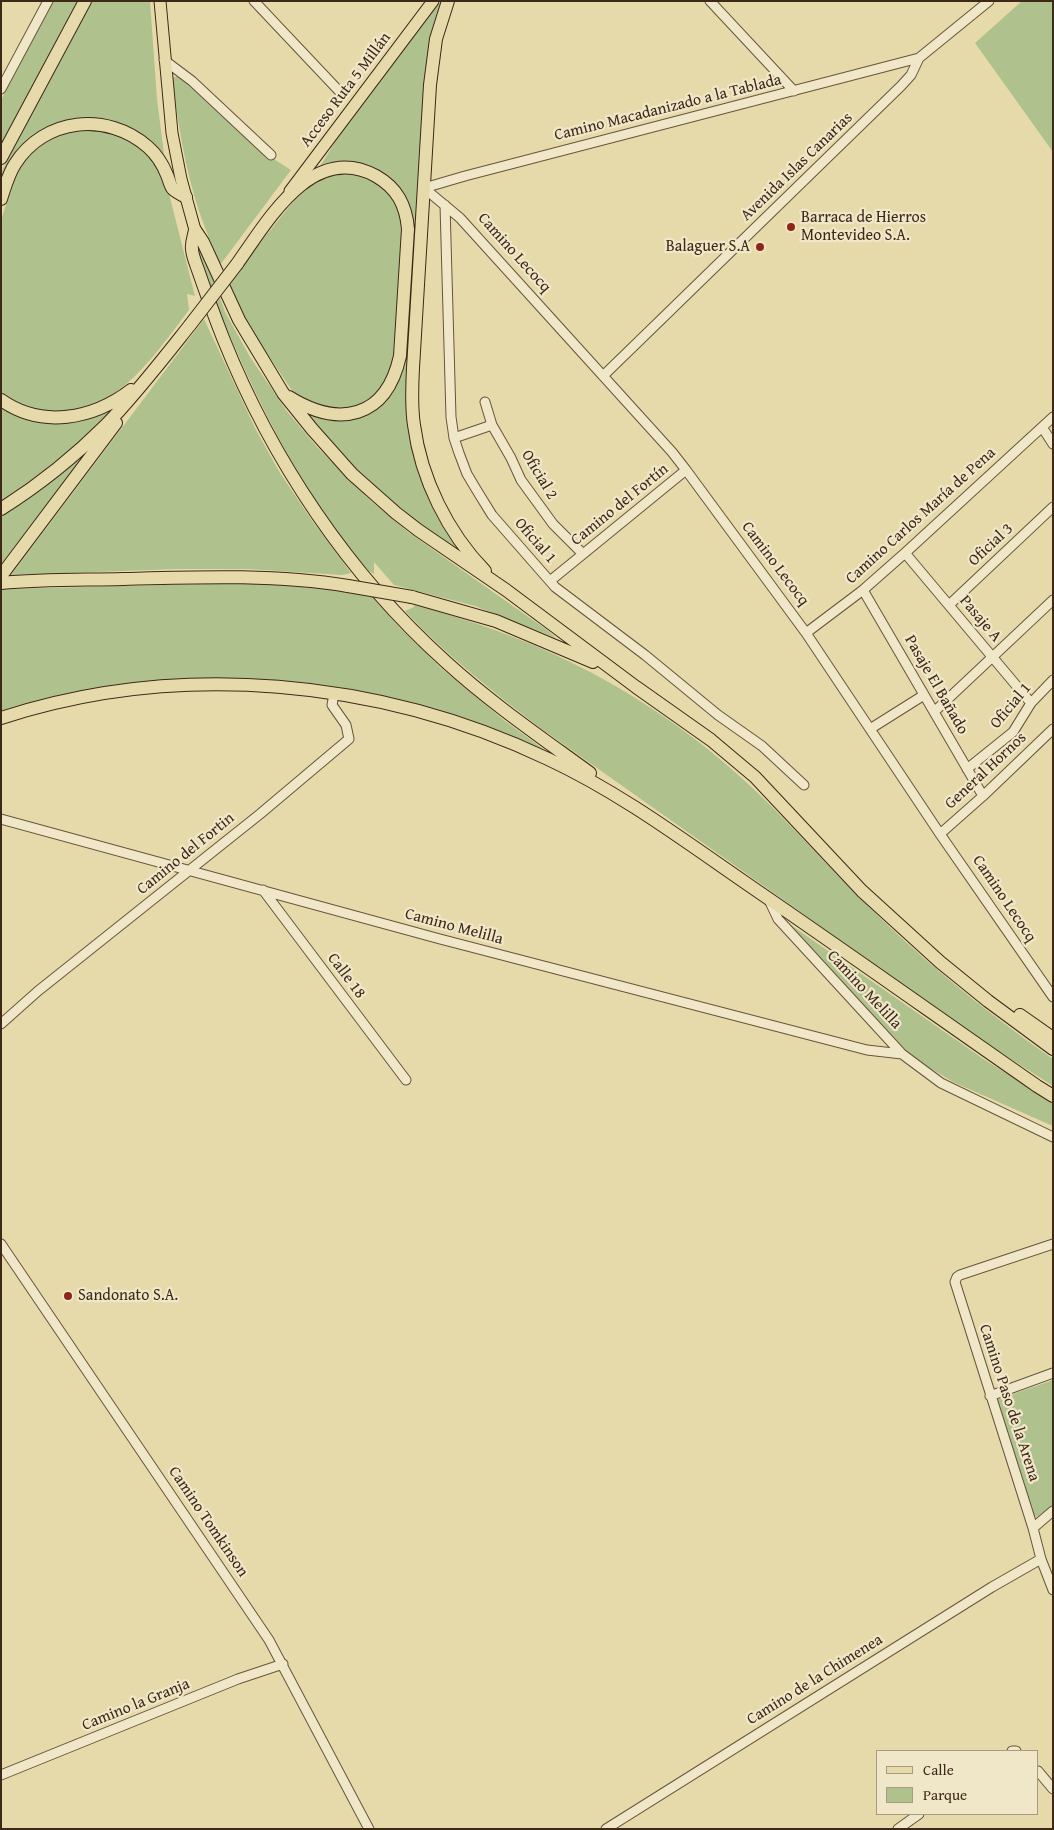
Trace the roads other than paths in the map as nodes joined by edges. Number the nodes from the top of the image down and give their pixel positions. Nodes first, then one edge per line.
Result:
1 (48, 1) edge
2 (85, 1) edge
3 (160, 1) edge
4 (254, 1) edge
5 (433, 1) edge
6 (448, 1) edge
7 (710, 1) edge
8 (989, 1) edge
9 (919, 58) junction
10 (164, 60) junction
11 (1, 89) edge
12 (338, 91) dead end
13 (794, 91) junction
14 (271, 155) dead end
15 (1, 158) edge
16 (424, 188) junction
17 (186, 197) junction
18 (1, 199) edge
19 (284, 199) junction
20 (445, 205) junction
21 (195, 230) junction
22 (155, 368) junction
23 (604, 376) junction
24 (283, 392) junction
25 (1, 400) edge
26 (485, 402) dead end
27 (1053, 417) edge
28 (492, 424) junction
29 (1042, 426) junction
30 (454, 438) junction
31 (1053, 444) edge
32 (686, 470) junction
33 (1053, 507) edge
34 (1, 509) edge
35 (905, 553) junction
36 (583, 554) junction
37 (1, 576) edge
38 (550, 581) junction
39 (1, 584) edge
40 (506, 590) junction
41 (863, 590) junction
42 (1053, 600) edge
43 (949, 605) junction
44 (806, 633) junction
45 (993, 658) junction
46 (1053, 680) edge
47 (636, 687) junction
48 (334, 694) junction
49 (924, 695) junction
50 (1031, 703) junction
51 (934, 712) junction
52 (1, 718) edge
53 (870, 729) junction
54 (1053, 729) edge
55 (967, 769) junction
56 (804, 785) dead end
57 (983, 796) junction
58 (640, 809) junction
59 (1, 819) edge
60 (940, 834) junction
61 (190, 870) junction
62 (263, 890) junction
63 (769, 898) junction
64 (1053, 997) edge
65 (988, 1001) junction
66 (1, 1024) edge
67 (1053, 1038) edge
68 (1053, 1049) edge
69 (902, 1054) junction
70 (406, 1080) dead end
71 (1053, 1096) edge
72 (1053, 1137) edge
73 (1, 1244) edge
74 (1053, 1244) edge
75 (1053, 1373) edge
76 (990, 1396) junction
77 (1053, 1511) edge
78 (1033, 1528) junction
79 (1041, 1559) junction
80 (1053, 1590) edge
81 (283, 1664) junction
82 (1039, 1772) edge
83 (1, 1775) edge
84 (1053, 1789) edge
85 (918, 1815) edge
86 (369, 1829) edge
87 (606, 1829) edge
88 (898, 1829) edge

1 - 11 street
2 - 15 highway
3 - 10 main road
4 - 12 street
5 - 19 main road, Acceso Ruta 5 Millán
6 - 16 highway
7 - 13 street
8 - 9 street, Avenida Islas Canarias
9 - 13 street, Camino Macadanizado a la Tablada
9 - 23 street, Avenida Islas Canarias
10 - 14 street
10 - 17 main road
13 - 16 street, Camino Macadanizado a la Tablada
16 - 20 street, Camino Lecocq
16 - 40 highway
17 - 18 highway
17 - 21 main road
19 - 22 highway, bridge
19 - 24 highway
20 - 23 street, Camino Lecocq
20 - 30 street, Oficial 1
21 - 24 highway
21 - 58 highway
22 - 25 highway
22 - 34 highway
22 - 37 highway
23 - 32 street, Camino Lecocq
24 - 40 highway
26 - 28 street, Oficial 2
27 - 29 street, Camino Carlos María de Pena
28 - 30 street
28 - 36 street, Oficial 2
29 - 31 street
29 - 35 street, Camino Carlos María de Pena
30 - 38 street, Oficial 1
32 - 36 street, Camino del Fortín
32 - 44 street, Camino Lecocq
33 - 43 street, Oficial 3
35 - 41 street, Camino Carlos María de Pena
35 - 43 street, Pasaje A
36 - 38 street, Camino del Fortín
38 - 56 street, Oficial 1
39 - 47 highway, bridge
40 - 47 highway
41 - 44 street, Camino Carlos María de Pena
41 - 49 street, Pasaje El Bañado
42 - 45 street
43 - 45 street, Pasaje A
44 - 53 street, Camino Lecocq
45 - 50 street, Pasaje A
45 - 51 street
46 - 50 street, Oficial 1
47 - 65 highway
48 - 52 highway
48 - 58 highway
48 - 61 street, Camino del Fortin
49 - 51 street, Pasaje El Bañado
49 - 53 street
50 - 55 street, Oficial 1
51 - 55 street, Pasaje El Bañado
53 - 60 street, Camino Lecocq
54 - 57 street, General Hornos
55 - 57 street, Pasaje El Bañado
57 - 60 street, General Hornos
58 - 63 highway
59 - 61 street, Camino Melilla
60 - 64 street, Camino Lecocq
61 - 62 street, Camino Melilla
61 - 66 street, Camino del Fortin
62 - 69 street, Camino Melilla
62 - 70 street, Calle 18
63 - 69 street, Camino Melilla
63 - 71 highway
65 - 67 highway
65 - 68 highway
69 - 72 street, Camino Melilla
73 - 81 street, Camino Tomkinson
74 - 76 street, Camino Paso de la Arena
75 - 76 street
76 - 78 street, Camino Paso de la Arena
77 - 78 street
78 - 79 street, Camino Paso de la Arena
79 - 80 street, Camino Paso de la Arena
79 - 87 street, Camino de la Chimenea
81 - 83 street, Camino la Granja
81 - 86 street, Camino Tomkinson
82 - 84 street
85 - 88 street

